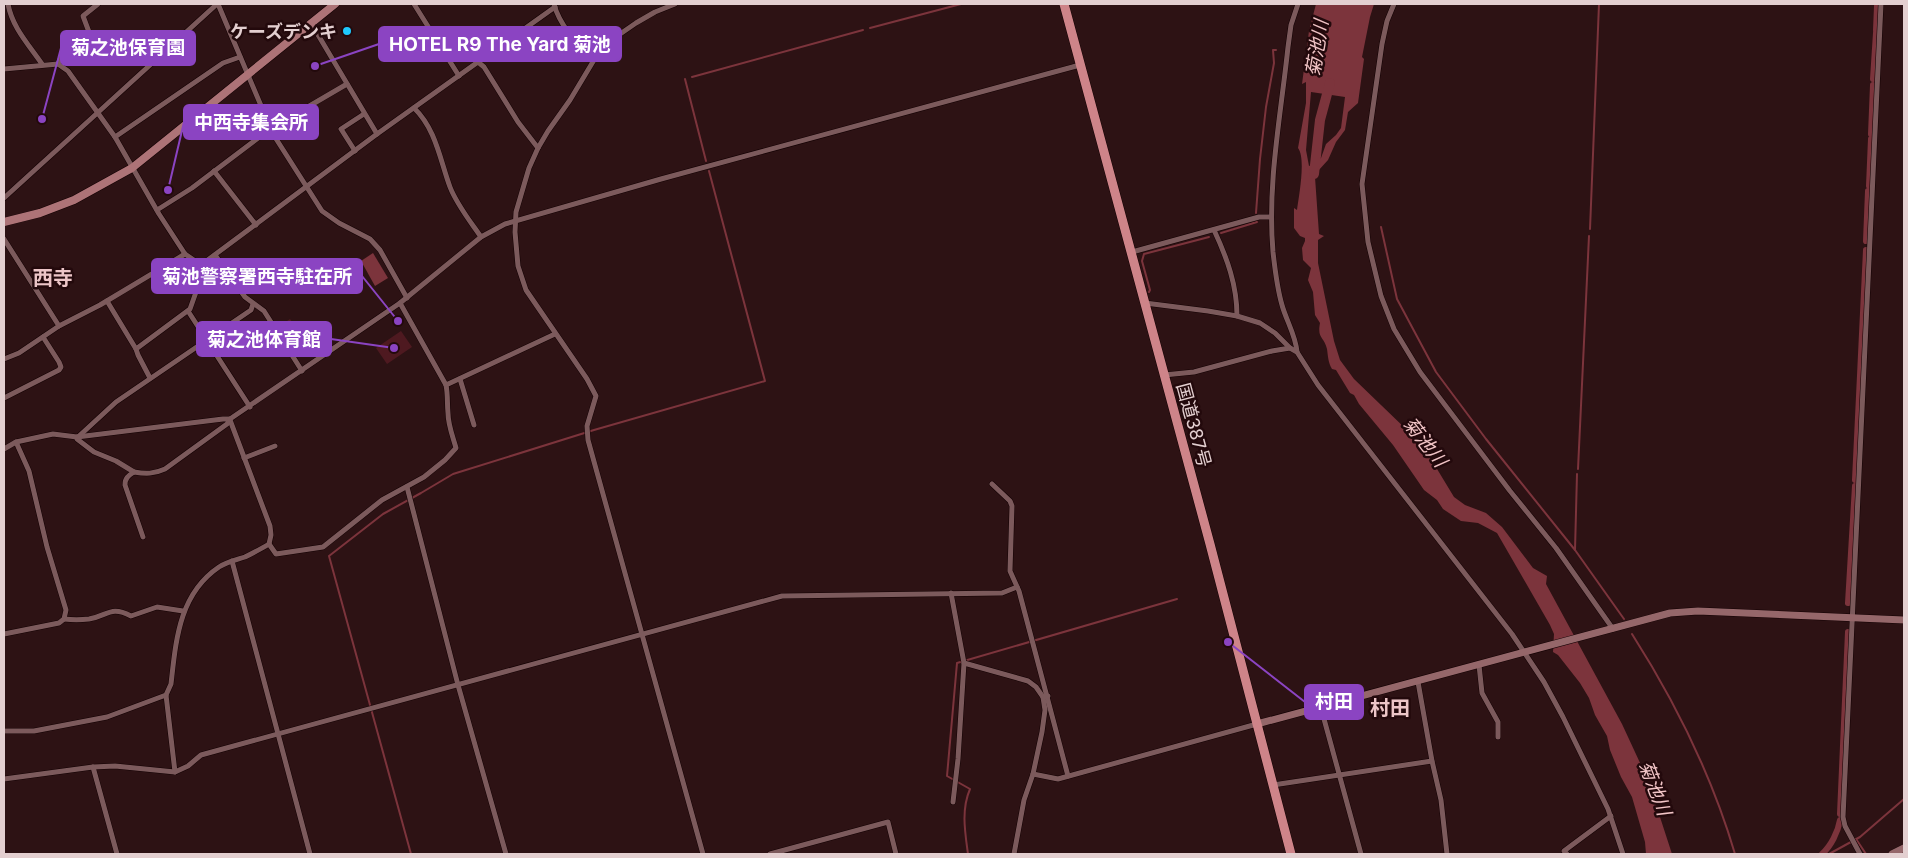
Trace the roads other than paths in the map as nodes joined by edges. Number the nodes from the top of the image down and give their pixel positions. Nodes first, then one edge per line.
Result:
1 (8, 4) edge
2 (98, 4) edge
3 (218, 4) edge
4 (335, 4) edge
5 (414, 4) edge
6 (675, 4) edge
7 (1064, 4) edge
8 (1298, 4) edge
9 (1394, 4) edge
10 (1881, 4) edge
11 (555, 6) edge
12 (7, 14) edge
13 (311, 23) junction
14 (240, 57) junction
15 (592, 61) junction
16 (478, 62) junction
17 (42, 64) junction
18 (58, 64) junction
19 (1080, 66) junction
20 (4, 69) edge
21 (248, 75) junction
22 (459, 76) junction
23 (347, 84) junction
24 (414, 108) junction
25 (96, 113) junction
26 (364, 114) junction
27 (270, 129) junction
28 (377, 134) junction
29 (115, 137) junction
30 (538, 148) junction
31 (355, 150) junction
32 (132, 168) junction
33 (214, 171) junction
34 (307, 187) junction
35 (4, 198) edge
36 (157, 210) junction
37 (1272, 218) junction
38 (514, 221) junction
39 (4, 222) edge
40 (256, 225) junction
41 (1214, 230) junction
42 (481, 236) junction
43 (4, 239) edge
44 (1132, 252) junction
45 (185, 254) junction
46 (215, 255) junction
47 (201, 265) junction
48 (407, 298) junction
49 (107, 301) junction
50 (400, 303) junction
51 (1145, 303) junction
52 (253, 304) junction
53 (188, 311) junction
54 (1237, 316) junction
55 (59, 326) junction
56 (555, 334) junction
57 (43, 337) junction
58 (207, 340) junction
59 (1290, 348) junction
60 (136, 349) junction
61 (1297, 352) junction
62 (4, 359) edge
63 (302, 371) junction
64 (1164, 375) junction
65 (150, 378) junction
66 (460, 379) junction
67 (446, 385) junction
68 (4, 398) edge
69 (250, 407) junction
70 (230, 420) junction
71 (474, 425) dead end
72 (77, 437) junction
73 (16, 442) junction
74 (275, 446) dead end
75 (4, 449) edge
76 (244, 458) junction
77 (134, 472) junction
78 (992, 484) dead end
79 (407, 487) junction
80 (143, 537) dead end
81 (269, 544) junction
82 (232, 561) junction
83 (1018, 587) junction
84 (951, 593) junction
85 (183, 611) junction
86 (1854, 618) junction
87 (64, 619) junction
88 (1904, 620) edge
89 (1614, 629) junction
90 (4, 634) edge
91 (641, 634) junction
92 (1524, 653) junction
93 (964, 663) junction
94 (1479, 665) junction
95 (1418, 682) junction
96 (458, 685) junction
97 (166, 694) junction
98 (1046, 696) junction
99 (1321, 708) junction
100 (1257, 724) junction
101 (4, 731) edge
102 (278, 733) junction
103 (1498, 737) dead end
104 (1432, 761) junction
105 (93, 767) junction
106 (175, 772) junction
107 (1033, 774) junction
108 (1068, 776) junction
109 (1339, 776) junction
110 (4, 779) edge
111 (1273, 785) junction
112 (953, 802) dead end
113 (1611, 816) junction
114 (1904, 850) edge
115 (118, 854) edge
116 (310, 854) edge
117 (506, 854) edge
118 (702, 854) edge
119 (770, 854) edge
120 (896, 854) edge
121 (1014, 854) edge
122 (1292, 854) edge
123 (1361, 854) edge
124 (1447, 854) edge
125 (1568, 854) edge
126 (1623, 854) edge
127 (1860, 854) edge
128 (1892, 854) edge

1 - 12 street
2 - 18 street
3 - 14 street
3 - 25 street
4 - 13 main road
5 - 22 street
6 - 15 street
7 - 19 highway, 国道387号
8 - 37 street
9 - 89 street
10 - 86 street
11 - 15 street
11 - 16 street
12 - 17 street
13 - 21 main road
13 - 23 street
14 - 21 street
14 - 29 street
15 - 30 street
16 - 22 street
16 - 30 street
17 - 18 street
17 - 20 street
18 - 25 street
19 - 38 street
19 - 44 highway, 国道387号
21 - 27 street
21 - 32 main road
22 - 24 street
23 - 26 street
23 - 27 street
24 - 28 street
24 - 42 street
25 - 29 street
25 - 35 street
26 - 28 street
26 - 31 street
27 - 33 street
27 - 34 street
28 - 31 street
29 - 32 street
30 - 38 street
31 - 34 street
32 - 36 street
32 - 39 main road
33 - 36 street
33 - 40 street
34 - 40 street
34 - 48 street
36 - 45 street
37 - 41 street
37 - 61 street
38 - 42 street
38 - 56 street
40 - 46 street
41 - 44 street
41 - 54 street
42 - 48 street
43 - 55 street
44 - 51 highway, 国道387号
45 - 47 street
45 - 49 street
46 - 47 street
46 - 52 street
47 - 53 street
48 - 50 street
49 - 55 street
49 - 60 street
50 - 63 street
50 - 67 street
51 - 54 street
51 - 64 highway, 国道387号
52 - 58 street
52 - 63 street
53 - 58 street
53 - 60 street
54 - 59 street
55 - 57 street
56 - 66 street
56 - 91 street
57 - 62 street
57 - 68 street
58 - 65 street
58 - 69 street
59 - 61 street
59 - 64 street
60 - 65 street
61 - 92 street
63 - 69 street
64 - 100 highway, 国道387号
65 - 72 street
66 - 67 street
66 - 71 street
67 - 79 street
69 - 70 street
70 - 72 street
70 - 76 street
70 - 77 street
72 - 73 street
72 - 77 street
73 - 75 street
73 - 87 street
74 - 76 street
76 - 81 street
77 - 80 street
78 - 83 street
79 - 81 street
79 - 96 street
81 - 82 street
82 - 85 street
82 - 102 street
83 - 84 street
83 - 98 street
84 - 91 street
84 - 93 street
85 - 87 street
85 - 97 street
86 - 88 street
86 - 89 street
86 - 127 street
87 - 90 street
89 - 92 street
91 - 96 street
91 - 118 street
92 - 94 street
92 - 113 street
93 - 98 street
93 - 112 street
94 - 95 street
94 - 103 street
95 - 99 street
95 - 104 street
96 - 102 street
96 - 117 street
97 - 101 street
97 - 106 street
98 - 107 street
98 - 108 street
99 - 100 street
99 - 109 street
100 - 108 street
100 - 111 highway, 国道387号
102 - 106 street
102 - 116 street
104 - 109 street
104 - 124 street
105 - 106 street
105 - 110 street
105 - 115 street
107 - 108 street
107 - 121 street
109 - 111 street
109 - 123 street
111 - 122 highway, 国道387号
113 - 125 street
113 - 126 street
114 - 128 street
119 - 120 street

